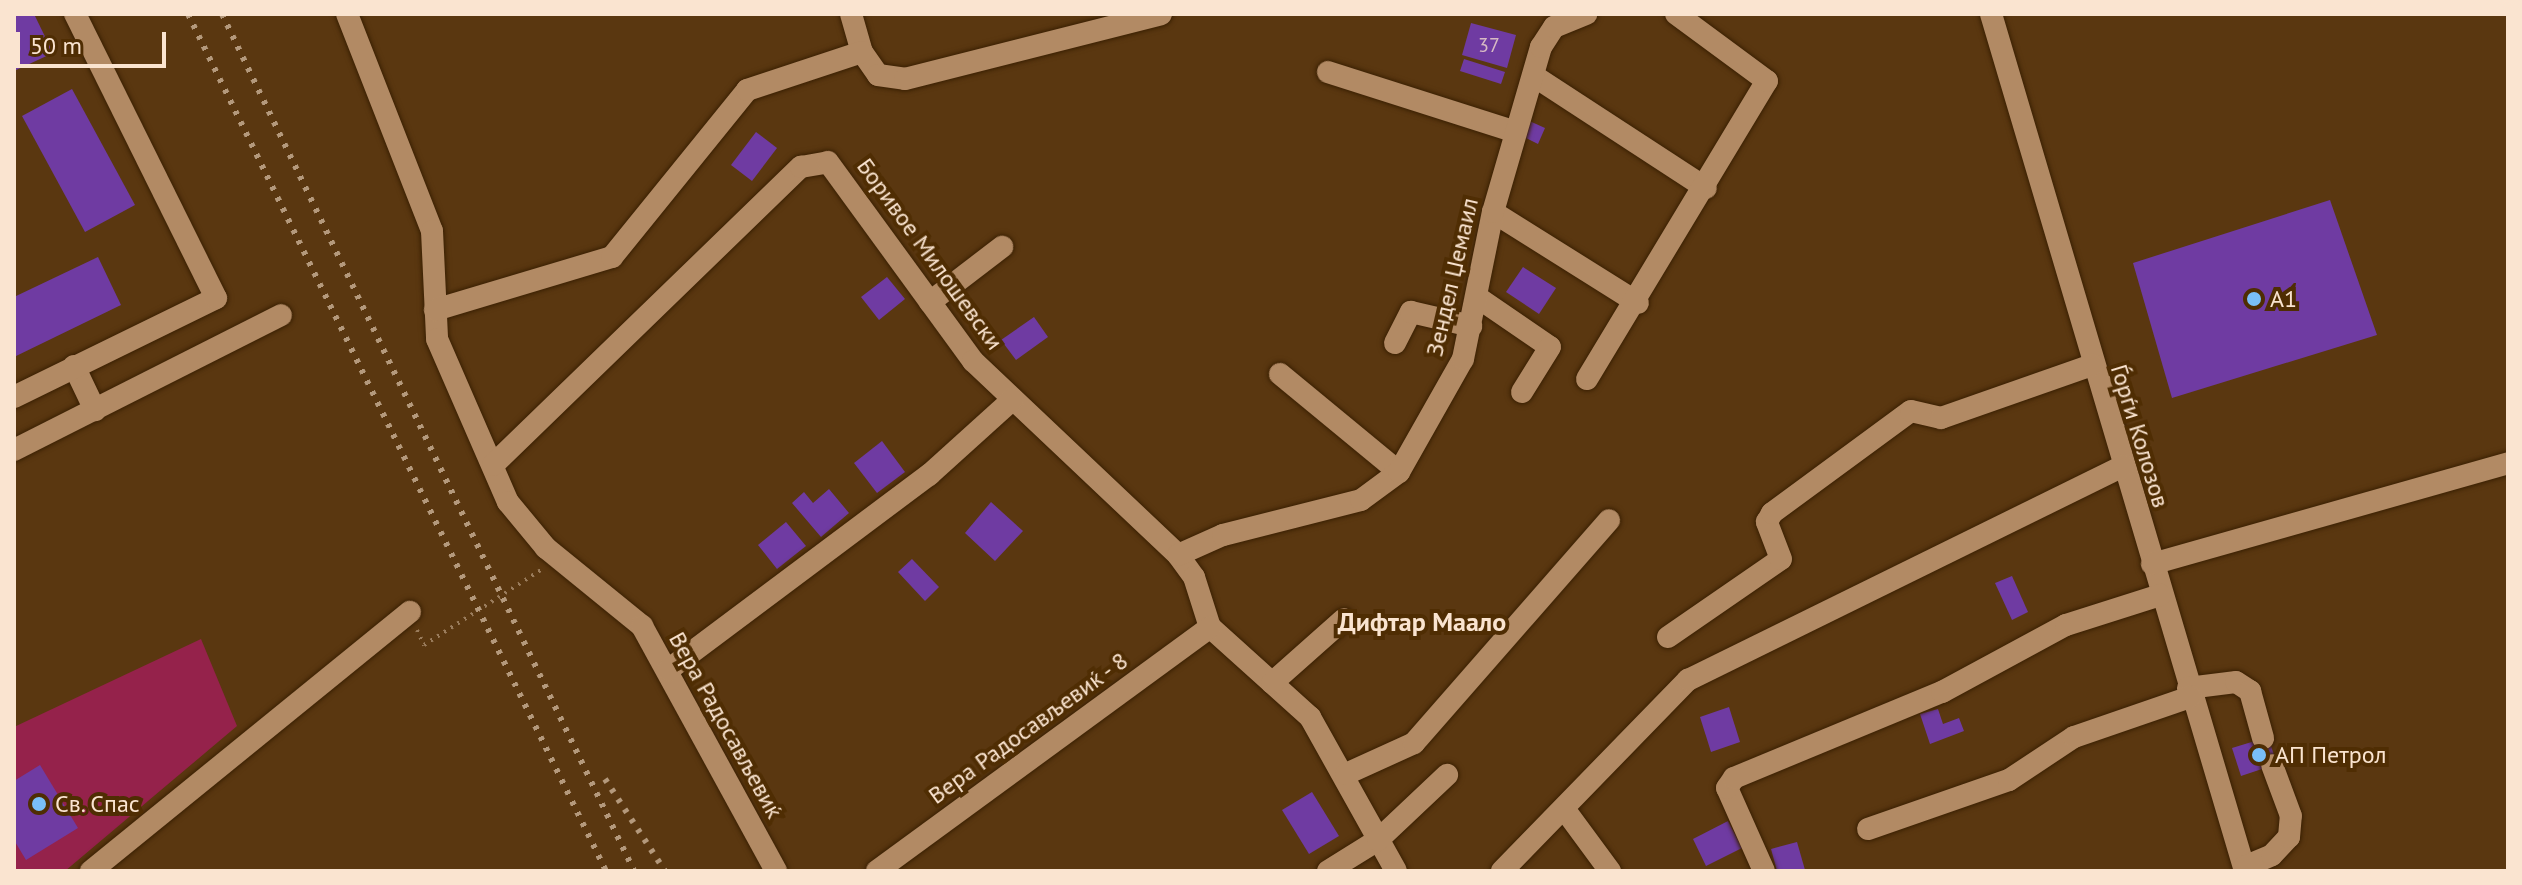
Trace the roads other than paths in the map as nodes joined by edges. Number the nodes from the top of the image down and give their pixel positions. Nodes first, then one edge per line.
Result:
1 (75, 14) edge
2 (347, 14) edge
3 (851, 14) edge
4 (1161, 14) edge
5 (1586, 14) edge
6 (1676, 14) edge
7 (1993, 15) edge
8 (862, 52) junction
9 (1328, 72) dead end
10 (1534, 76) junction
11 (1516, 132) junction
12 (1706, 188) junction
13 (1493, 212) junction
14 (1002, 247) dead end
15 (1477, 297) junction
16 (930, 302) junction
17 (1638, 303) junction
18 (435, 310) junction
19 (281, 315) dead end
20 (1471, 326) junction
21 (1395, 343) dead end
22 (2092, 365) junction
23 (74, 366) junction
24 (1280, 374) dead end
25 (1587, 379) dead end
26 (1522, 392) dead end
27 (14, 397) edge
28 (1013, 399) junction
29 (95, 410) junction
30 (14, 450) edge
31 (2508, 463) edge
32 (493, 465) junction
33 (2123, 466) junction
34 (1399, 472) junction
35 (1609, 520) dead end
36 (1178, 555) junction
37 (2152, 564) junction
38 (2160, 595) junction
39 (410, 612) road end
40 (1344, 619) dead end
41 (1210, 627) junction
42 (1668, 637) dead end
43 (668, 670) junction
44 (1272, 683) junction
45 (2189, 692) junction
46 (2263, 738) dead end
47 (2272, 765) dead end
48 (1346, 774) junction
49 (1447, 775) dead end
50 (1565, 810) junction
51 (1868, 829) dead end
52 (1378, 840) junction
53 (2244, 869) edge
54 (91, 871) edge
55 (776, 871) edge
56 (877, 871) edge
57 (1328, 871) edge
58 (1396, 871) edge
59 (1502, 871) edge
60 (1610, 871) edge
61 (1764, 871) edge

1 - 23 street
2 - 18 street
3 - 8 street
4 - 8 street
5 - 10 street, Зендел Џемаил
6 - 12 street
7 - 22 street, Ѓорѓи Колозов
8 - 18 street
9 - 11 street
10 - 11 street, Зендел Џемаил
10 - 12 street
11 - 13 street, Зендел Џемаил
12 - 17 street
13 - 15 street, Зендел Џемаил
13 - 17 street
14 - 16 street
15 - 20 street, Зендел Џемаил
15 - 26 street
16 - 28 street, Боривое Милошевски
16 - 32 street, Боривое Милошевски
17 - 25 street
18 - 32 street, Вера Радосављевиќ
19 - 29 street
20 - 21 street
20 - 34 street, Зендел Џемаил
22 - 33 street, Ѓорѓи Колозов
22 - 42 street
23 - 27 street
23 - 29 street
24 - 34 street
28 - 36 street, Боривое Милошевски
28 - 43 street
29 - 30 street
31 - 37 street
32 - 43 street, Вера Радосављевиќ
33 - 37 street, Ѓорѓи Колозов
33 - 50 street
34 - 36 street, Зендел Џемаил
35 - 48 street
36 - 41 street, Боривое Милошевски
37 - 38 street, Ѓорѓи Колозов
38 - 45 street, Ѓорѓи Колозов
38 - 61 street
39 - 54 street
40 - 44 street
41 - 44 street
41 - 56 street, Вера Радосављевиќ - 8
43 - 55 street, Вера Радосављевиќ
44 - 48 street
45 - 46 street
45 - 51 street
45 - 53 street, Ѓорѓи Колозов
47 - 53 street
48 - 52 street
49 - 52 street
50 - 59 street
50 - 60 street
52 - 57 street
52 - 58 street

